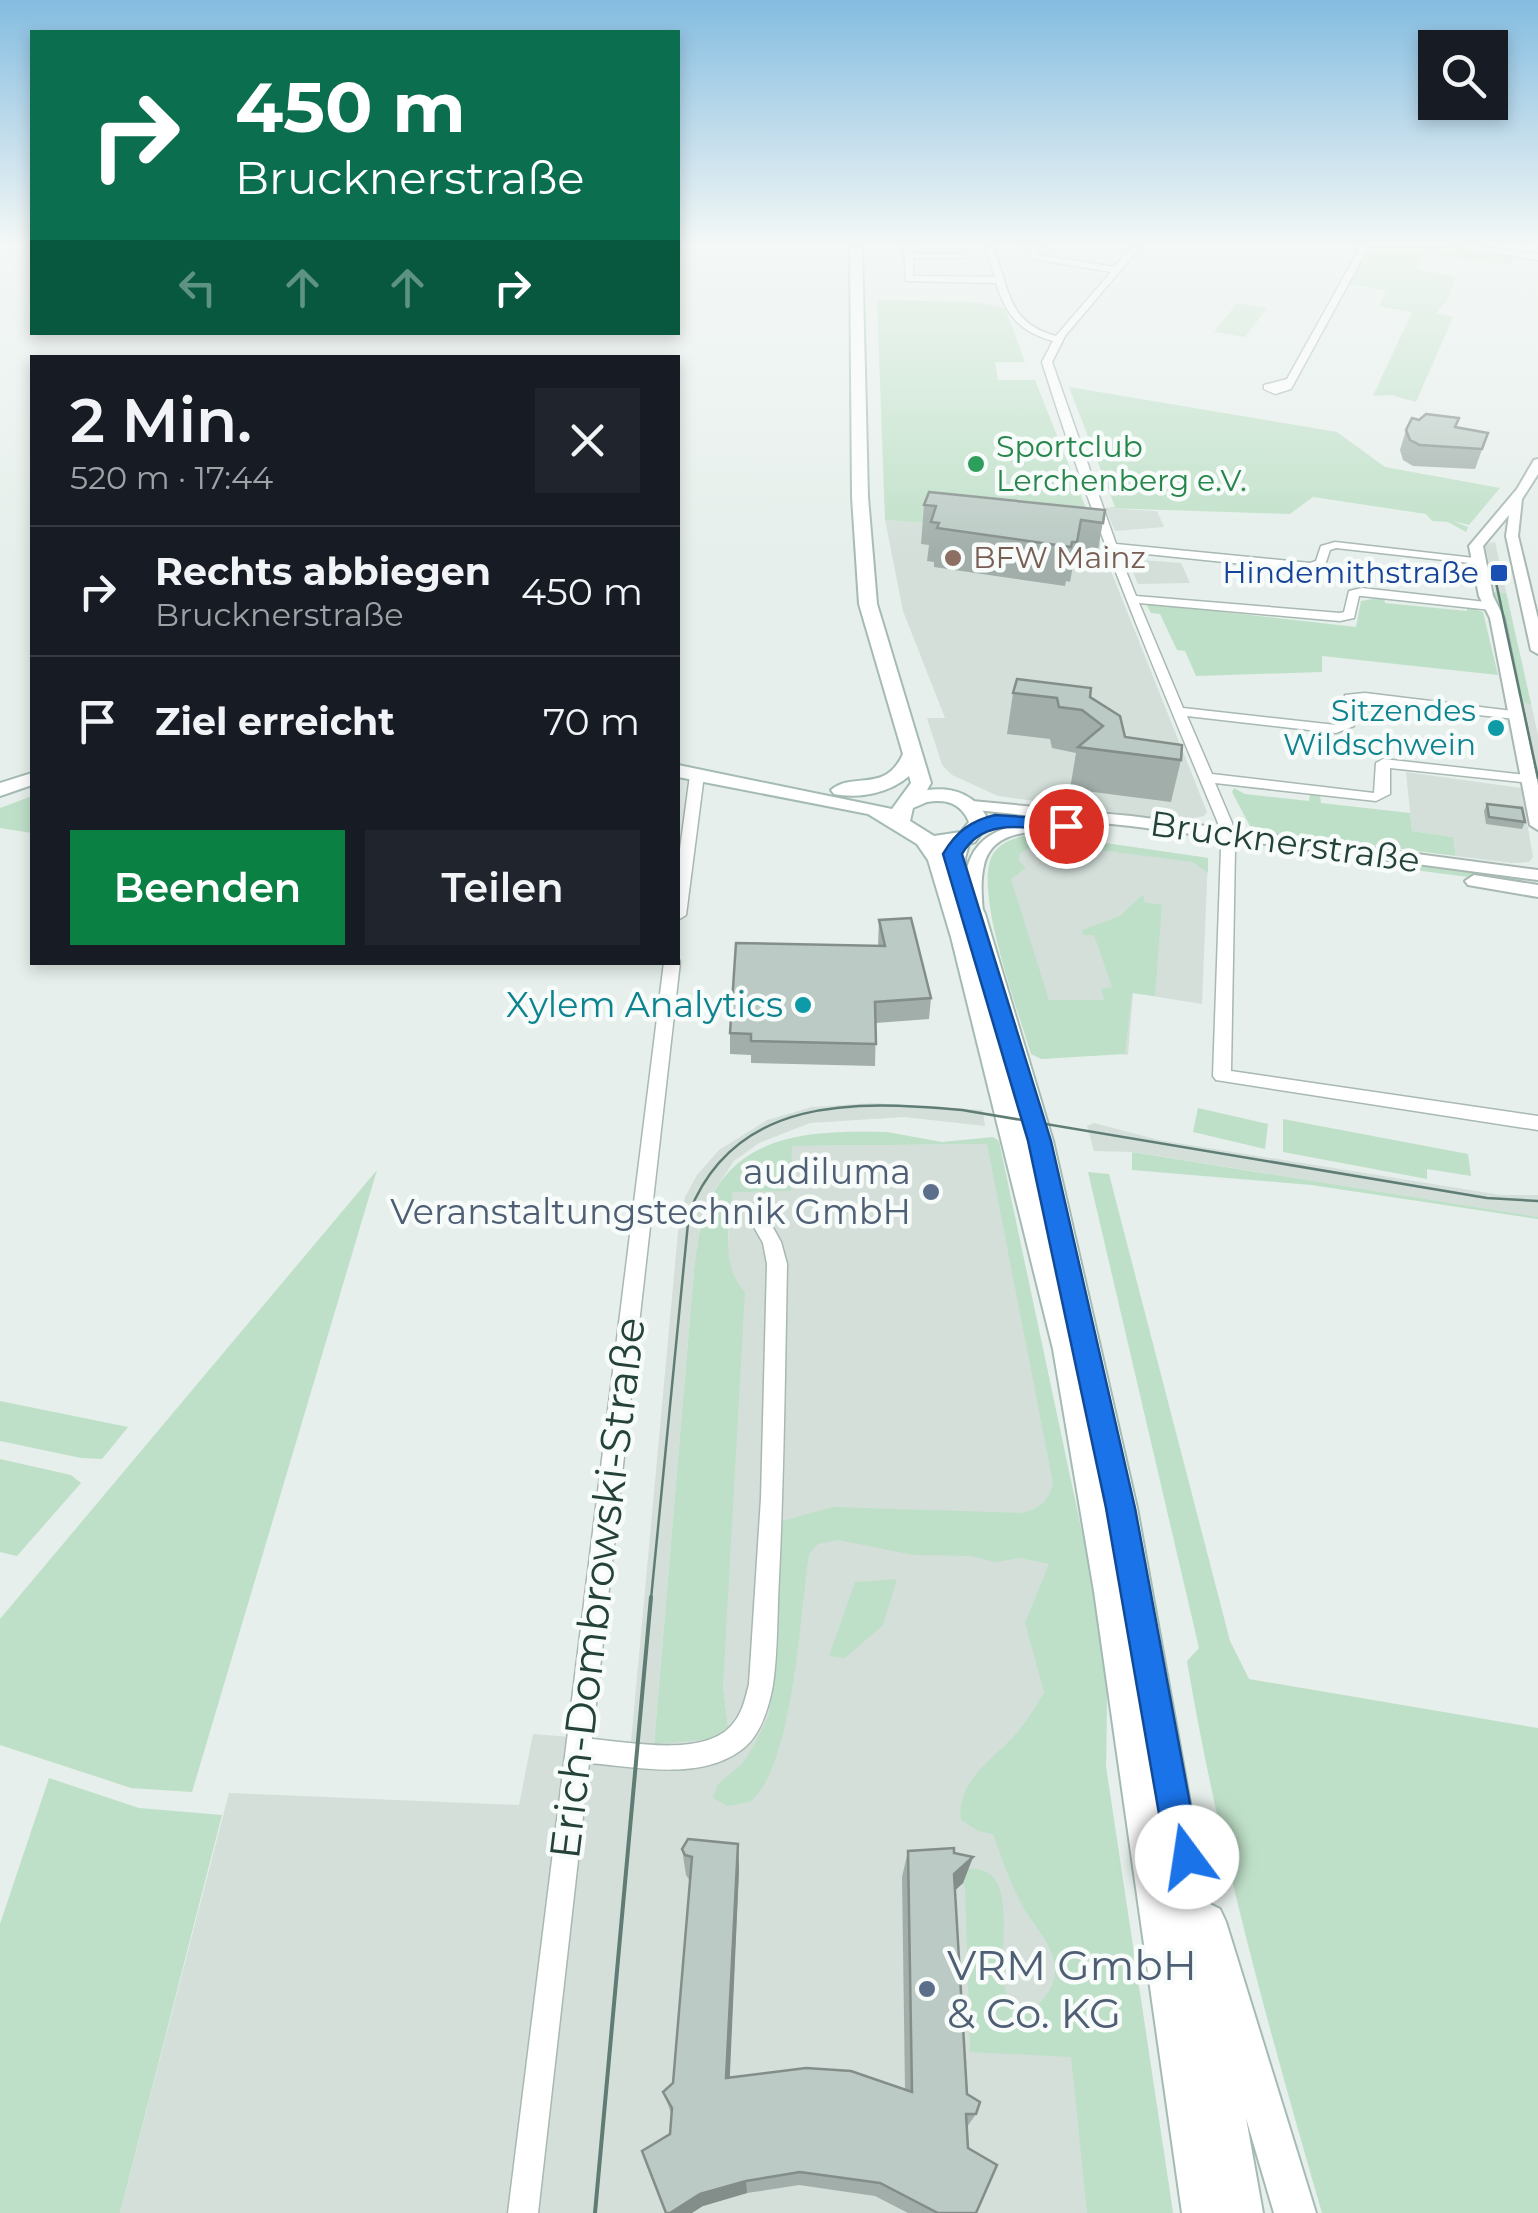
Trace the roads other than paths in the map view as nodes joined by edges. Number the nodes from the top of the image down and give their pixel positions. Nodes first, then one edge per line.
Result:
1 (858, 349) edge
2 (1052, 349) edge
3 (1308, 349) edge
4 (1291, 381) dead end
5 (1538, 463) edge
6 (1520, 494) junction
7 (1481, 539) junction
8 (1514, 546) junction
9 (1112, 547) junction
10 (1479, 560) junction
11 (865, 572) junction
12 (1134, 599) junction
13 (1491, 606) junction
14 (1538, 650) edge
15 (1178, 711) junction
16 (1516, 716) junction
17 (913, 752) junction
18 (680, 762) edge
19 (687, 773) edge
20 (1206, 778) junction
21 (1530, 779) junction
22 (30, 780) edge
23 (0, 790) edge
24 (842, 790) junction
25 (950, 796) junction
26 (911, 800) junction
27 (1538, 825) edge
28 (947, 827) junction
29 (1090, 830) junction
30 (1228, 841) junction
31 (1538, 875) edge
32 (680, 883) edge
33 (1538, 891) edge
34 (974, 914) junction
35 (672, 965) edge
36 (1538, 1123) edge
37 (759, 1220) dead end
38 (577, 1750) junction
39 (1178, 1831) junction
40 (1198, 2202) edge
41 (523, 2213) edge
42 (1242, 2213) edge
43 (1295, 2213) edge

1 - 11 main road
2 - 9 street
3 - 4 street
5 - 6 street
6 - 7 street
6 - 8 street
7 - 8 street
7 - 10 street
8 - 14 street
9 - 10 street
9 - 12 street
10 - 13 street
11 - 17 main road
11 - 25 main road
12 - 13 street
12 - 15 street
13 - 16 street
15 - 16 street
15 - 20 street
16 - 21 street
17 - 24 main road
17 - 26 main road
18 - 24 main road
19 - 28 main road
19 - 32 street
20 - 21 street
20 - 30 street
21 - 27 street
22 - 23 main road
24 - 26 main road
25 - 26 main road
25 - 28 main road
26 - 28 main road
28 - 29 street, Brucknerstraße
28 - 30 street, Brucknerstraße
28 - 34 main road
28 - 40 main road
29 - 30 street, Brucknerstraße
29 - 34 street
30 - 31 street, Brucknerstraße
30 - 33 street, Brucknerstraße
30 - 36 street
34 - 39 main road
35 - 38 street, Erich-Dombrowski-Straße
37 - 38 street
38 - 41 street, Erich-Dombrowski-Straße
39 - 42 main road
39 - 43 main road

